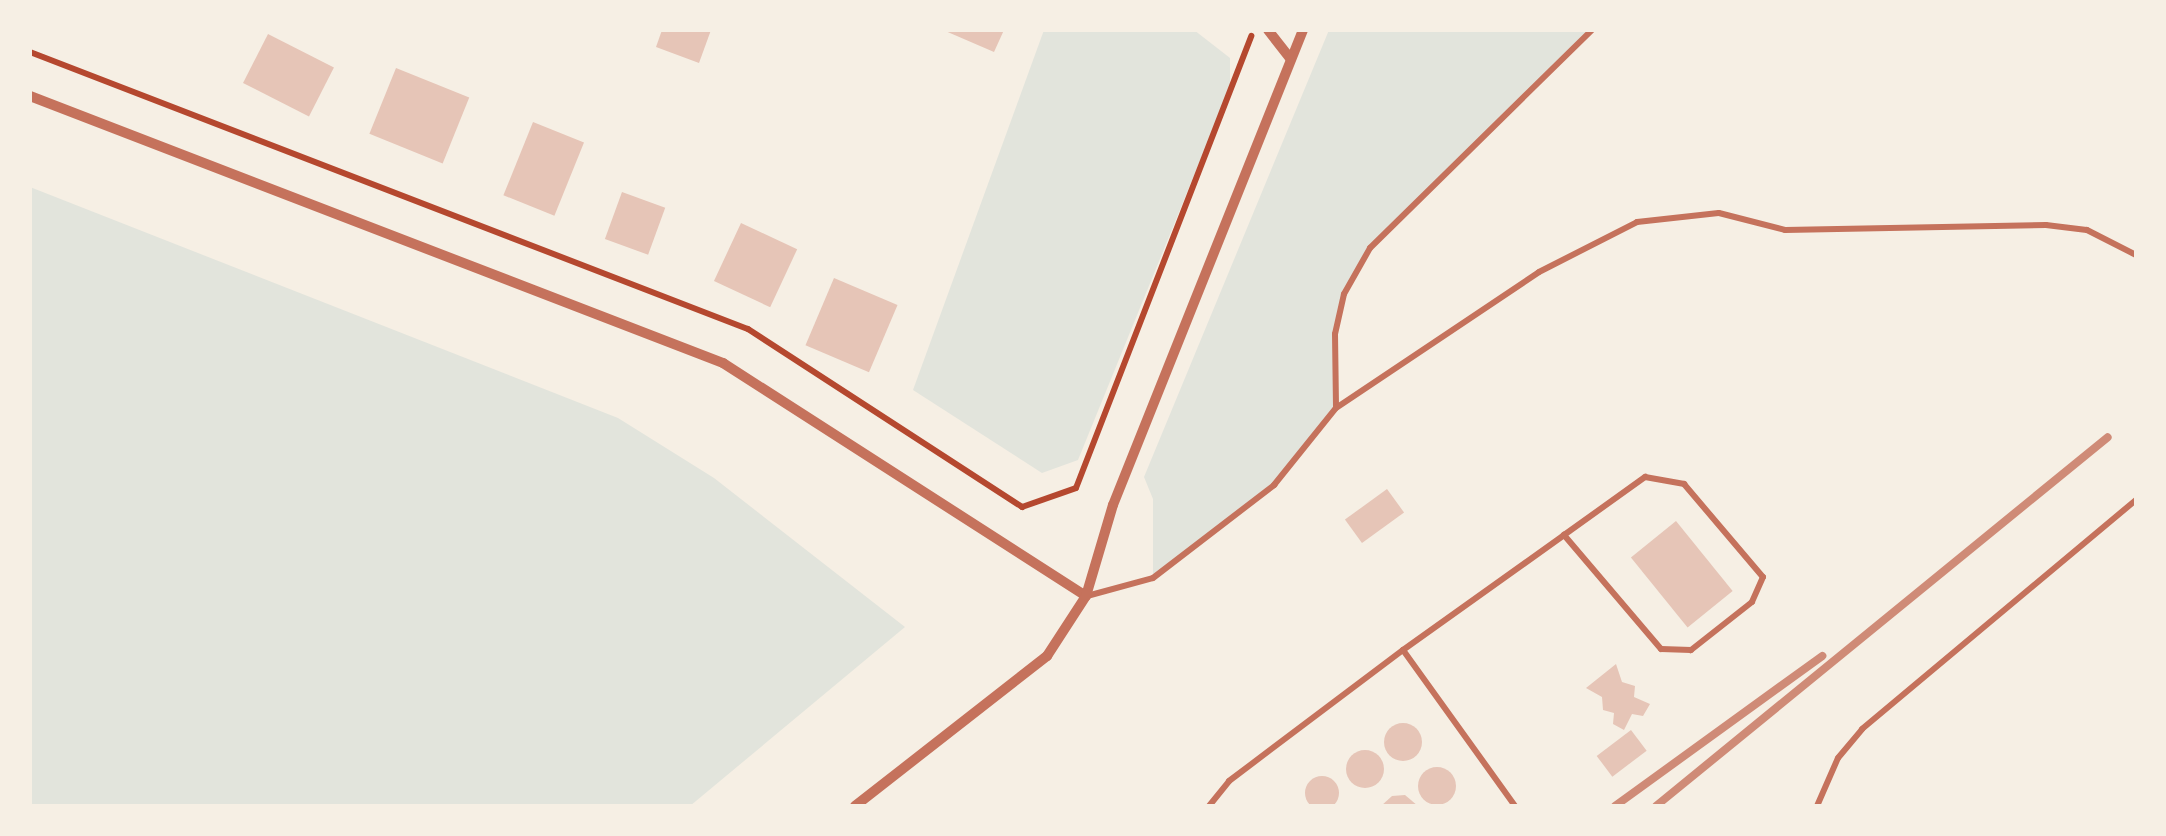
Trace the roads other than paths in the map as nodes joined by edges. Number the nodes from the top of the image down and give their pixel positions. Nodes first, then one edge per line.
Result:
1 (1268, 30) edge
2 (1303, 30) edge
3 (1592, 30) edge
4 (1292, 59) junction
5 (30, 96) edge
6 (2136, 256) edge
7 (1336, 408) junction
8 (2136, 500) edge
9 (1564, 535) junction
10 (1086, 596) junction
11 (1403, 650) junction
12 (855, 806) edge
13 (1209, 806) edge
14 (1515, 806) edge
15 (1817, 806) edge

1 - 4 street
2 - 4 street
3 - 7 lane
4 - 10 street
5 - 10 street
6 - 7 lane
7 - 10 lane
8 - 15 lane
9 - 9 lane
9 - 11 lane
10 - 12 street
11 - 13 lane
11 - 14 lane

